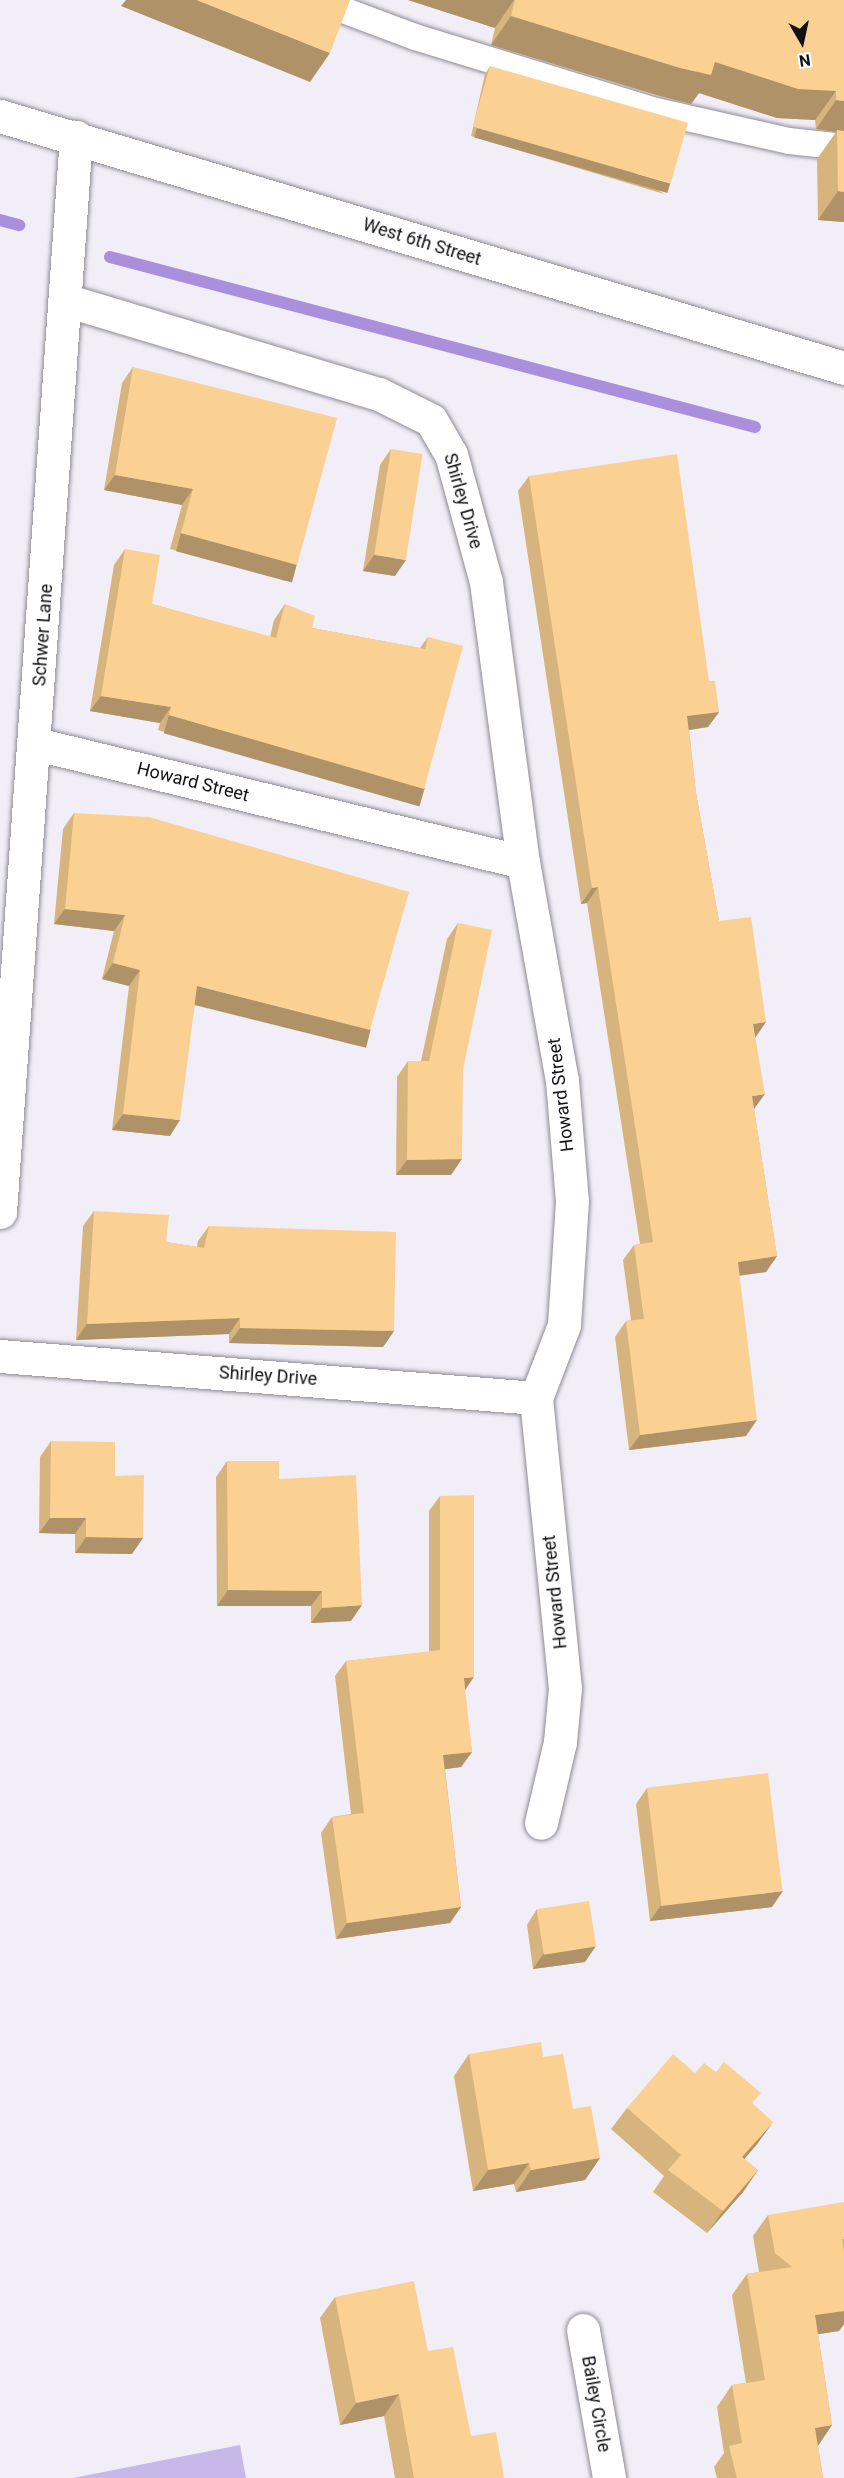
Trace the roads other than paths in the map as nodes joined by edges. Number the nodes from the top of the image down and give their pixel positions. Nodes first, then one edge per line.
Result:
1 (316, 0) edge
2 (0, 116) edge
3 (76, 137) junction
4 (844, 147) edge
5 (65, 300) junction
6 (844, 368) edge
7 (36, 744) junction
8 (523, 862) junction
9 (3, 1125) edge
10 (0, 1212) edge
11 (0, 1356) edge
12 (536, 1398) junction
13 (541, 1822) dead end
14 (583, 2330) dead end
15 (609, 2478) edge

1 - 4 lane
2 - 3 street, West 6th Street
3 - 5 street, Schwer Lane
3 - 6 street, West 6th Street
5 - 7 street, Schwer Lane
5 - 8 street, Shirley Drive
7 - 8 street, Howard Street
7 - 9 street, Schwer Lane
8 - 12 street, Howard Street
9 - 10 street
11 - 12 street, Shirley Drive
12 - 13 street, Howard Street
14 - 15 street, Bailey Circle

